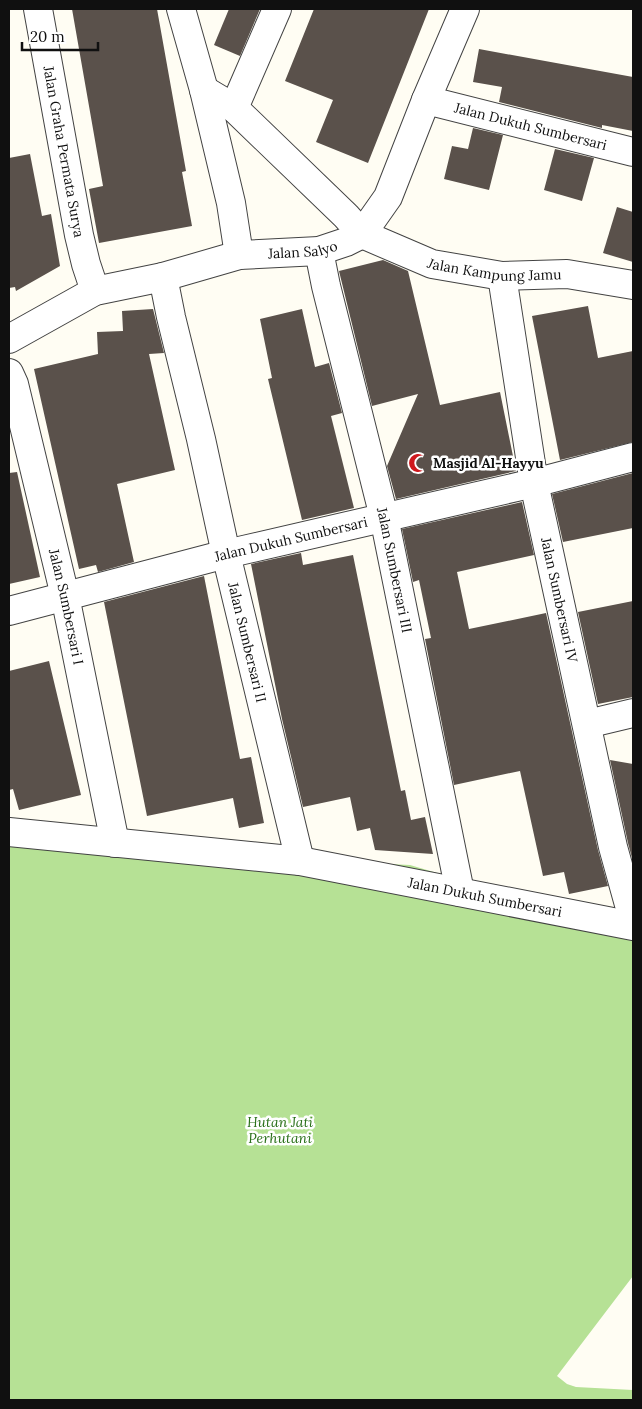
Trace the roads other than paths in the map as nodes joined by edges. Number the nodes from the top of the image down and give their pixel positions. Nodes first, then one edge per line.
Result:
1 (38, 9) edge
2 (181, 9) edge
3 (277, 9) edge
4 (465, 9) edge
5 (204, 90) junction
6 (426, 100) junction
7 (234, 108) junction
8 (633, 152) edge
9 (362, 234) junction
10 (319, 250) junction
11 (239, 255) junction
12 (502, 276) junction
13 (163, 277) junction
14 (633, 285) edge
15 (95, 291) junction
16 (9, 339) edge
17 (9, 372) edge
18 (633, 457) edge
19 (534, 483) junction
20 (384, 517) junction
21 (226, 554) junction
22 (64, 596) junction
23 (9, 611) edge
24 (633, 714) edge
25 (586, 724) junction
26 (9, 832) edge
27 (115, 843) junction
28 (300, 861) junction
29 (460, 892) junction
30 (633, 919) edge
31 (633, 926) edge

1 - 15 street, Jalan Graha Permata Surya
2 - 5 street
3 - 7 street
4 - 6 street
5 - 7 street
5 - 11 street
6 - 8 street, Jalan Dukuh Sumbersari
6 - 9 street
7 - 9 street
9 - 10 street, Jalan Salyo
9 - 12 street, Jalan Kampung Jamu
10 - 11 street, Jalan Salyo
10 - 20 street, Jalan Sumbersari III
11 - 13 street, Jalan Salyo
12 - 14 street, Jalan Kampung Jamu
12 - 19 street, Jalan Sumbersari IV
13 - 15 street, Jalan Salyo
13 - 21 street, Jalan Sumbersari II
15 - 16 street, Jalan Salyo
17 - 22 street, Jalan Sumbersari I
18 - 19 street, Jalan Dukuh Sumbersari
19 - 20 street, Jalan Dukuh Sumbersari
19 - 25 street, Jalan Sumbersari IV
20 - 21 street, Jalan Dukuh Sumbersari
20 - 29 street, Jalan Sumbersari III
21 - 22 street, Jalan Dukuh Sumbersari
21 - 28 street, Jalan Sumbersari II
22 - 23 street, Jalan Dukuh Sumbersari
22 - 27 street, Jalan Sumbersari I
24 - 25 street
25 - 30 street, Jalan Sumbersari IV
26 - 27 street, Jalan Dukuh Sumbersari
27 - 28 street, Jalan Dukuh Sumbersari
28 - 29 street, Jalan Dukuh Sumbersari
29 - 31 street, Jalan Dukuh Sumbersari

